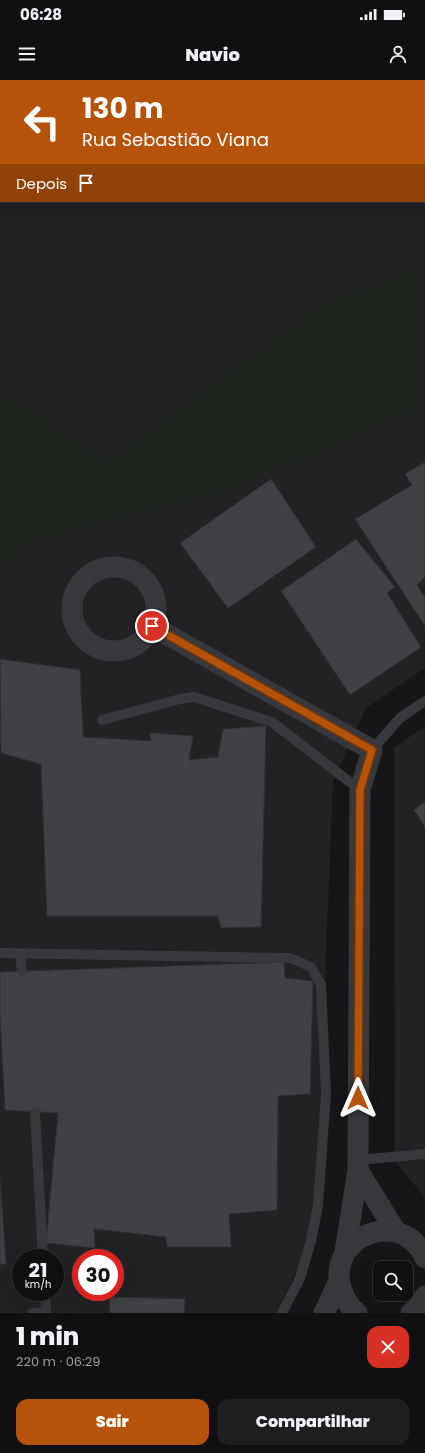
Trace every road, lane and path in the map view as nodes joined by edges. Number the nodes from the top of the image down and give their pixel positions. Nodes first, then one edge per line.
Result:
1 (152, 626) junction
2 (425, 701) edge
3 (102, 720) dead end
4 (372, 750) junction
5 (360, 790) junction
6 (0, 953) edge
7 (20, 954) junction
8 (22, 971) dead end
9 (34, 1112) dead end
10 (425, 1154) edge
11 (358, 1165) junction
12 (411, 1237) edge
13 (42, 1249) edge
14 (346, 1252) junction
15 (425, 1258) edge
16 (339, 1281) junction
17 (45, 1301) edge
18 (32, 1313) edge
19 (46, 1313) edge
20 (282, 1313) edge
21 (324, 1313) edge
22 (358, 1313) edge

1 - 1 street
1 - 4 street
2 - 4 lane
3 - 5 lane
4 - 5 street
5 - 11 street
6 - 7 lane
7 - 8 lane
7 - 20 lane
9 - 13 lane
10 - 11 lane
11 - 12 street
11 - 14 street
12 - 14 street
12 - 15 street
14 - 16 street
16 - 21 street
16 - 22 street
17 - 19 lane
18 - 19 lane

